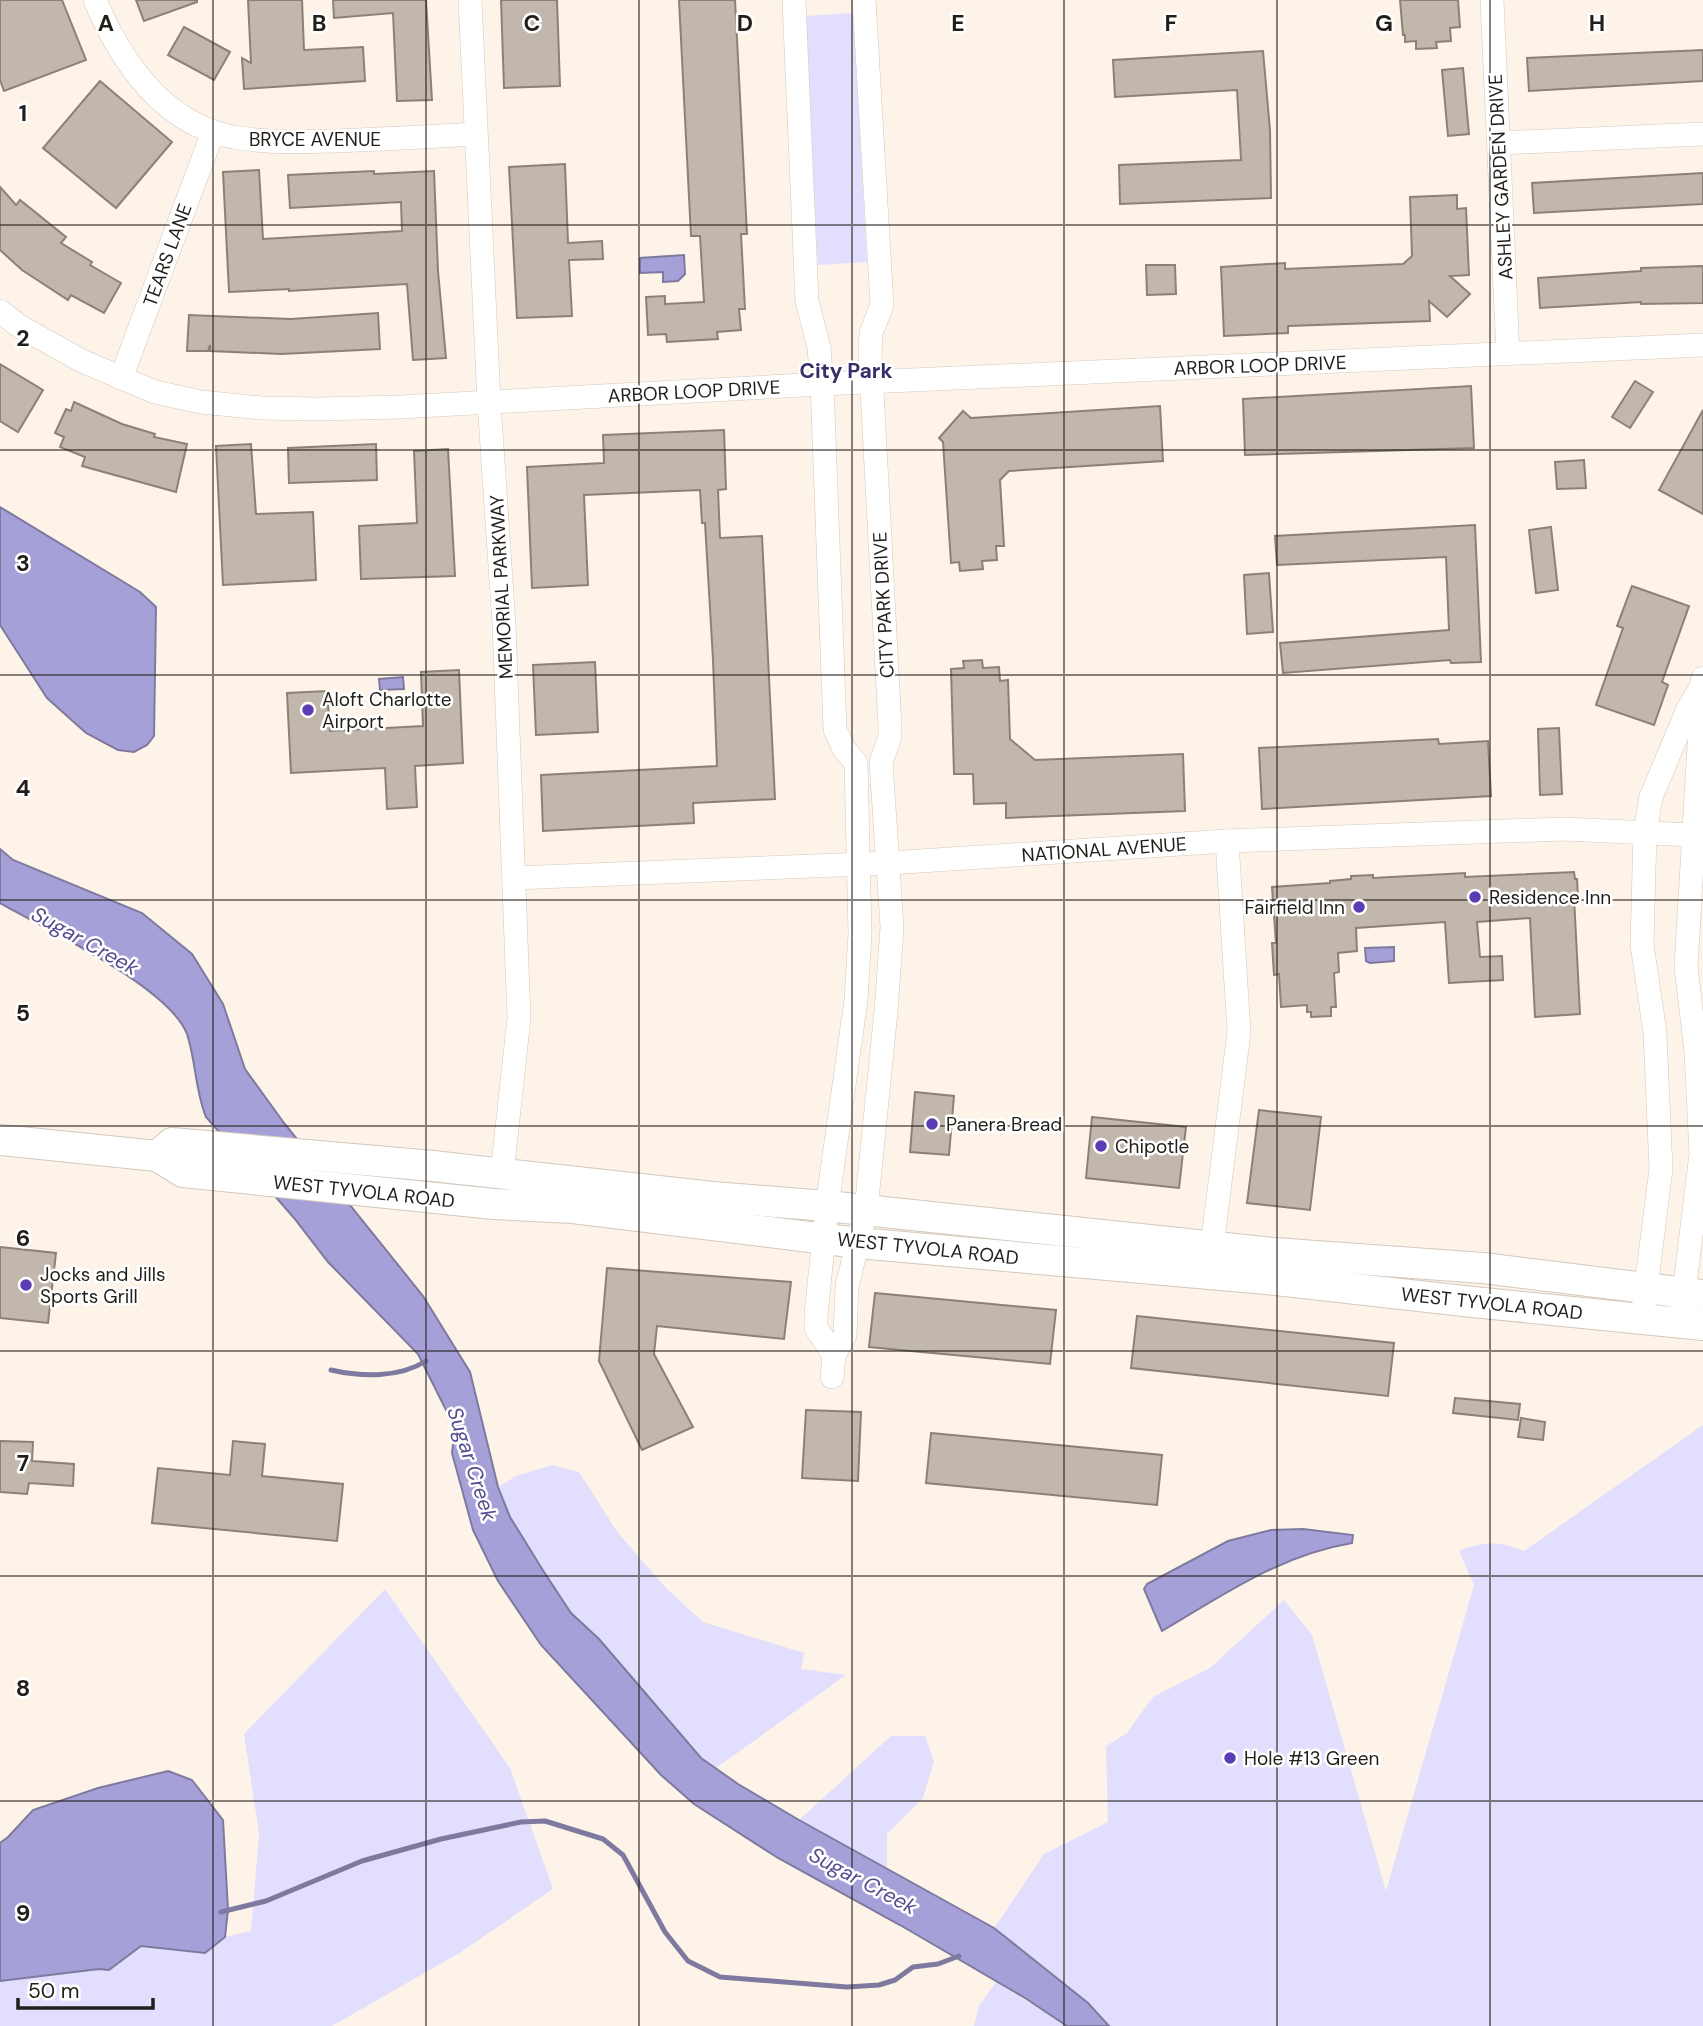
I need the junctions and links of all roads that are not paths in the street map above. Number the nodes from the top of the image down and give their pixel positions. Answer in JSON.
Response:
{"nodes":[{"id":1,"x":95,"y":0,"type":"edge"},
{"id":2,"x":470,"y":0,"type":"edge"},
{"id":3,"x":794,"y":0,"type":"edge"},
{"id":4,"x":864,"y":0,"type":"edge"},
{"id":5,"x":1492,"y":0,"type":"edge"},
{"id":6,"x":214,"y":132,"type":"junction"},
{"id":7,"x":475,"y":134,"type":"junction"},
{"id":8,"x":1703,"y":134,"type":"edge"},
{"id":9,"x":1499,"y":144,"type":"junction"},
{"id":10,"x":0,"y":311,"type":"edge"},
{"id":11,"x":1703,"y":345,"type":"edge"},
{"id":12,"x":1508,"y":354,"type":"junction"},
{"id":13,"x":121,"y":378,"type":"junction"},
{"id":14,"x":871,"y":382,"type":"junction"},
{"id":15,"x":822,"y":384,"type":"junction"},
{"id":16,"x":489,"y":402,"type":"junction"},
{"id":17,"x":1701,"y":684,"type":"edge"},
{"id":18,"x":1645,"y":833,"type":"junction"},
{"id":19,"x":1692,"y":835,"type":"junction"},
{"id":20,"x":1227,"y":841,"type":"junction"},
{"id":21,"x":859,"y":863,"type":"junction"},
{"id":22,"x":889,"y":863,"type":"junction"},
{"id":23,"x":515,"y":878,"type":"junction"},
{"id":24,"x":0,"y":1140,"type":"edge"},
{"id":25,"x":165,"y":1149,"type":"junction"},
{"id":26,"x":502,"y":1174,"type":"junction"},
{"id":27,"x":827,"y":1206,"type":"junction"},
{"id":28,"x":866,"y":1210,"type":"junction"},
{"id":29,"x":825,"y":1238,"type":"junction"},
{"id":30,"x":858,"y":1242,"type":"junction"},
{"id":31,"x":1212,"y":1247,"type":"junction"},
{"id":32,"x":1646,"y":1289,"type":"junction"},
{"id":33,"x":1694,"y":1294,"type":"edge"},
{"id":34,"x":1642,"y":1318,"type":"junction"},
{"id":35,"x":1692,"y":1324,"type":"edge"}],
"edges":[{"from":1,"to":6,"type":"street","name":"BRYCE AVENUE"},
{"from":2,"to":7,"type":"street","name":"MEMORIAL PARKWAY"},
{"from":3,"to":15,"type":"street"},
{"from":4,"to":14,"type":"street","name":"CITY PARK DRIVE"},
{"from":5,"to":9,"type":"street","name":"ASHLEY GARDEN DRIVE"},
{"from":6,"to":7,"type":"street","name":"BRYCE AVENUE"},
{"from":6,"to":13,"type":"street","name":"TEARS LANE"},
{"from":7,"to":16,"type":"street","name":"MEMORIAL PARKWAY"},
{"from":8,"to":9,"type":"street"},
{"from":9,"to":12,"type":"street","name":"ASHLEY GARDEN DRIVE"},
{"from":10,"to":13,"type":"street","name":"ARBOR LOOP DRIVE"},
{"from":11,"to":12,"type":"street","name":"ARBOR LOOP DRIVE"},
{"from":12,"to":14,"type":"street","name":"ARBOR LOOP DRIVE"},
{"from":13,"to":16,"type":"street","name":"ARBOR LOOP DRIVE"},
{"from":14,"to":15,"type":"street","name":"ARBOR LOOP DRIVE"},
{"from":14,"to":22,"type":"street","name":"CITY PARK DRIVE"},
{"from":15,"to":16,"type":"street","name":"ARBOR LOOP DRIVE"},
{"from":15,"to":21,"type":"street"},
{"from":16,"to":23,"type":"street","name":"MEMORIAL PARKWAY"},
{"from":17,"to":18,"type":"street"},
{"from":17,"to":19,"type":"street"},
{"from":18,"to":19,"type":"street","name":"NATIONAL AVENUE"},
{"from":18,"to":20,"type":"street","name":"NATIONAL AVENUE"},
{"from":18,"to":32,"type":"street"},
{"from":19,"to":33,"type":"street"},
{"from":20,"to":22,"type":"street","name":"NATIONAL AVENUE"},
{"from":20,"to":31,"type":"street"},
{"from":21,"to":22,"type":"street","name":"NATIONAL AVENUE"},
{"from":21,"to":23,"type":"street","name":"NATIONAL AVENUE"},
{"from":21,"to":27,"type":"street"},
{"from":22,"to":28,"type":"street","name":"CITY PARK DRIVE"},
{"from":23,"to":26,"type":"street","name":"MEMORIAL PARKWAY"},
{"from":24,"to":25,"type":"main road","name":"WEST TYVOLA ROAD"},
{"from":25,"to":26,"type":"main road","name":"WEST TYVOLA ROAD"},
{"from":25,"to":29,"type":"main road","name":"WEST TYVOLA ROAD"},
{"from":26,"to":27,"type":"main road","name":"WEST TYVOLA ROAD"},
{"from":27,"to":28,"type":"main road","name":"WEST TYVOLA ROAD"},
{"from":27,"to":29,"type":"street"},
{"from":28,"to":30,"type":"street","name":"CITY PARK DRIVE"},
{"from":28,"to":31,"type":"main road","name":"WEST TYVOLA ROAD"},
{"from":29,"to":30,"type":"main road","name":"WEST TYVOLA ROAD"},
{"from":29,"to":30,"type":"street","name":"CITY PARK DRIVE"},
{"from":30,"to":34,"type":"main road","name":"WEST TYVOLA ROAD"},
{"from":31,"to":32,"type":"main road","name":"WEST TYVOLA ROAD"},
{"from":32,"to":33,"type":"main road","name":"WEST TYVOLA ROAD"},
{"from":32,"to":34,"type":"street"},
{"from":33,"to":35,"type":"street"},
{"from":34,"to":35,"type":"main road","name":"WEST TYVOLA ROAD"}]}
